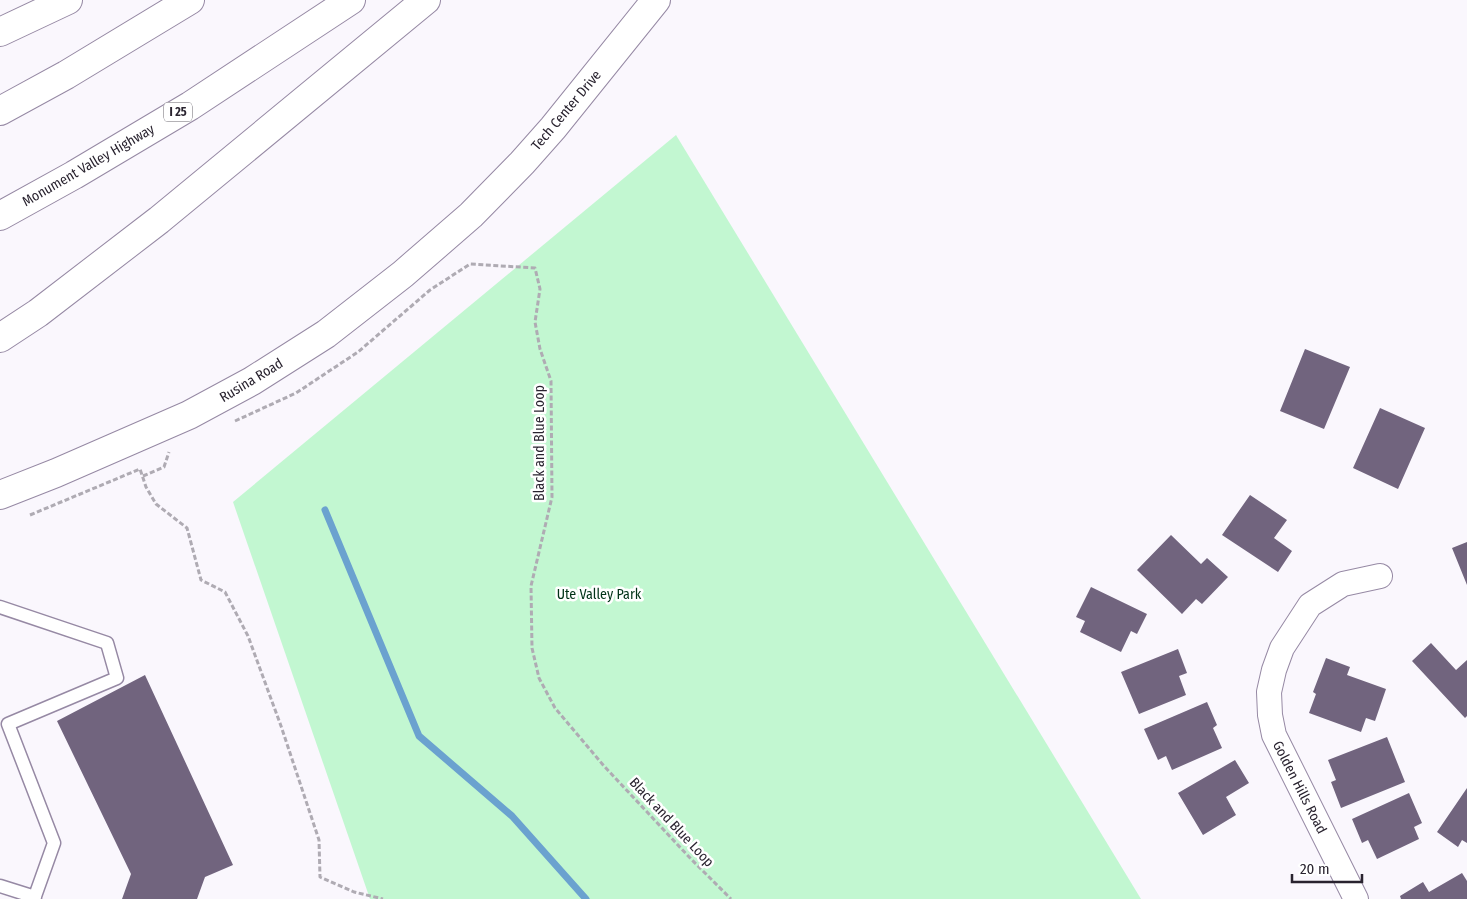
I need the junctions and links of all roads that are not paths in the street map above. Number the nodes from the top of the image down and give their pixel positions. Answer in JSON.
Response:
{"nodes":[{"id":1,"x":68,"y":0,"type":"edge"},
{"id":2,"x":190,"y":0,"type":"edge"},
{"id":3,"x":351,"y":0,"type":"edge"},
{"id":4,"x":426,"y":0,"type":"edge"},
{"id":5,"x":656,"y":0,"type":"edge"},
{"id":6,"x":0,"y":32,"type":"edge"},
{"id":7,"x":0,"y":111,"type":"edge"},
{"id":8,"x":471,"y":215,"type":"joint"},
{"id":9,"x":0,"y":216,"type":"edge"},
{"id":10,"x":0,"y":338,"type":"edge"},
{"id":11,"x":0,"y":495,"type":"edge"},
{"id":12,"x":1380,"y":576,"type":"dead end"},
{"id":13,"x":0,"y":606,"type":"edge"},
{"id":14,"x":0,"y":886,"type":"edge"},
{"id":15,"x":34,"y":898,"type":"edge"},
{"id":16,"x":1356,"y":899,"type":"edge"}],
"edges":[{"from":1,"to":6,"type":"main road"},
{"from":2,"to":7,"type":"main road"},
{"from":3,"to":9,"type":"main road","name":"Monument Valley Highway","number":"I 25"},
{"from":4,"to":10,"type":"main road"},
{"from":5,"to":8,"type":"main road","name":"Tech Center Drive"},
{"from":8,"to":11,"type":"main road","name":"Rusina Road"},
{"from":12,"to":16,"type":"street","name":"Golden Hills Road"},
{"from":13,"to":15,"type":"lane"},
{"from":14,"to":15,"type":"lane"}]}
